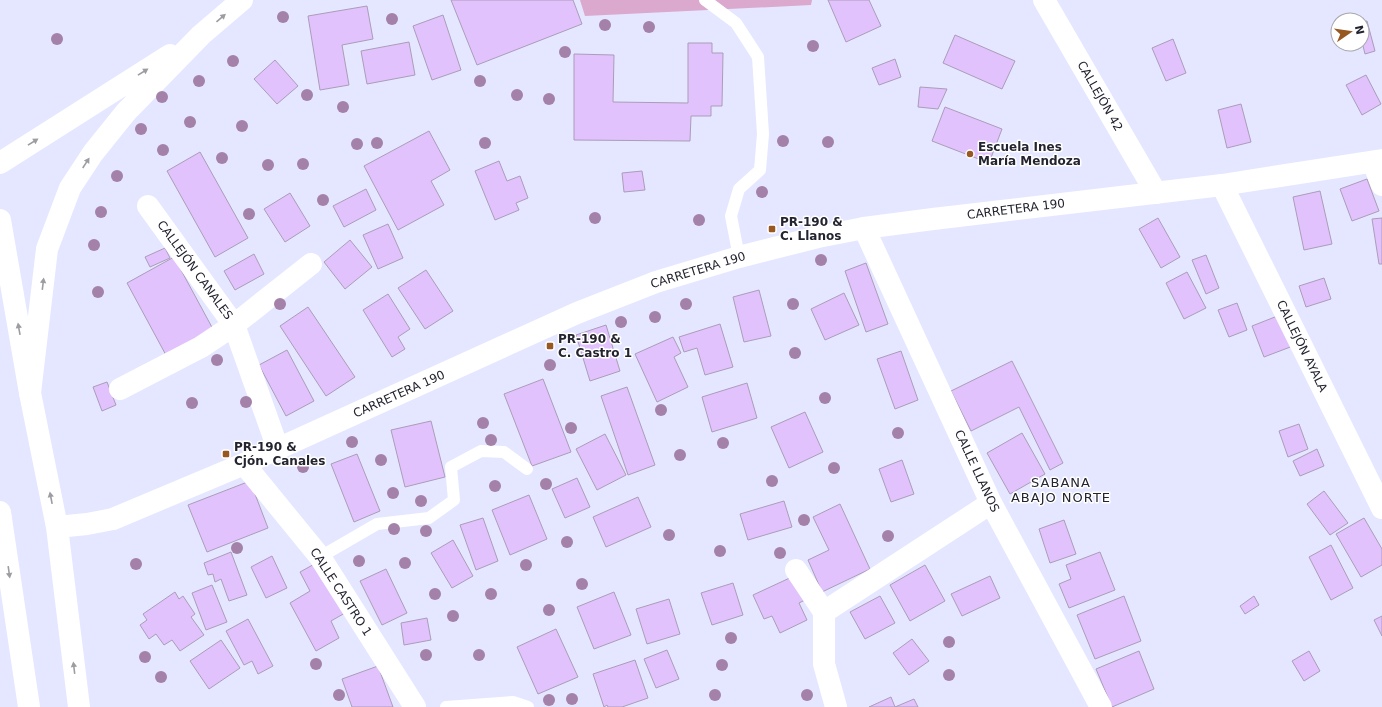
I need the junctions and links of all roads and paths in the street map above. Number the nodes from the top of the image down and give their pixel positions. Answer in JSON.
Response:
{"nodes":[{"id":1,"x":242,"y":0,"type":"edge"},
{"id":2,"x":705,"y":0,"type":"edge"},
{"id":3,"x":1044,"y":0,"type":"edge"},
{"id":4,"x":201,"y":35,"type":"junction"},
{"id":5,"x":1378,"y":161,"type":"edge"},
{"id":6,"x":0,"y":163,"type":"edge"},
{"id":7,"x":1222,"y":185,"type":"junction"},
{"id":8,"x":1382,"y":185,"type":"edge"},
{"id":9,"x":1156,"y":193,"type":"junction"},
{"id":10,"x":148,"y":206,"type":"dead end"},
{"id":11,"x":0,"y":220,"type":"edge"},
{"id":12,"x":864,"y":228,"type":"junction"},
{"id":13,"x":739,"y":257,"type":"junction"},
{"id":14,"x":311,"y":264,"type":"dead end"},
{"id":15,"x":234,"y":325,"type":"junction"},
{"id":16,"x":120,"y":389,"type":"dead end"},
{"id":17,"x":30,"y":392,"type":"junction"},
{"id":18,"x":278,"y":449,"type":"junction"},
{"id":19,"x":244,"y":464,"type":"junction"},
{"id":20,"x":527,"y":469,"type":"dead end"},
{"id":21,"x":991,"y":503,"type":"junction"},
{"id":22,"x":1382,"y":508,"type":"edge"},
{"id":23,"x":0,"y":516,"type":"edge"},
{"id":24,"x":57,"y":527,"type":"junction"},
{"id":25,"x":320,"y":557,"type":"junction"},
{"id":26,"x":796,"y":570,"type":"dead end"},
{"id":27,"x":824,"y":612,"type":"junction"},
{"id":28,"x":29,"y":707,"type":"edge"},
{"id":29,"x":79,"y":707,"type":"edge"},
{"id":30,"x":415,"y":707,"type":"edge"},
{"id":31,"x":446,"y":707,"type":"edge"},
{"id":32,"x":528,"y":707,"type":"edge"},
{"id":33,"x":836,"y":707,"type":"edge"},
{"id":34,"x":1101,"y":707,"type":"edge"}],
"edges":[{"from":4,"to":1,"type":"main road","one_way":true},
{"from":2,"to":13,"type":"lane"},
{"from":3,"to":9,"type":"main road","name":"CALLEJÓN 42"},
{"from":6,"to":4,"type":"main road","one_way":true},
{"from":17,"to":4,"type":"main road","one_way":true},
{"from":5,"to":7,"type":"main road","name":"CARRETERA 190"},
{"from":5,"to":8,"type":"main road"},
{"from":7,"to":9,"type":"main road","name":"CARRETERA 190"},
{"from":7,"to":22,"type":"main road","name":"CALLEJÓN AYALA"},
{"from":9,"to":12,"type":"main road","name":"CARRETERA 190"},
{"from":10,"to":15,"type":"main road","name":"CALLEJÓN CANALES"},
{"from":17,"to":11,"type":"main road","one_way":true},
{"from":12,"to":13,"type":"main road","name":"CARRETERA 190"},
{"from":12,"to":21,"type":"main road","name":"CALLE LLANOS"},
{"from":13,"to":18,"type":"main road","name":"CARRETERA 190"},
{"from":14,"to":15,"type":"main road"},
{"from":15,"to":16,"type":"main road"},
{"from":15,"to":18,"type":"main road","name":"CALLEJÓN CANALES"},
{"from":24,"to":17,"type":"main road","one_way":true},
{"from":18,"to":19,"type":"main road","name":"CARRETERA 190"},
{"from":19,"to":24,"type":"main road","name":"CARRETERA 190"},
{"from":19,"to":25,"type":"main road","name":"CALLE CASTRO 1"},
{"from":20,"to":25,"type":"lane"},
{"from":21,"to":27,"type":"main road"},
{"from":21,"to":34,"type":"main road","name":"CALLE LLANOS"},
{"from":23,"to":28,"type":"main road","one_way":true},
{"from":29,"to":24,"type":"main road","one_way":true},
{"from":25,"to":30,"type":"main road","name":"CALLE CASTRO 1"},
{"from":26,"to":27,"type":"main road"},
{"from":27,"to":33,"type":"main road"},
{"from":31,"to":32,"type":"lane"}]}
